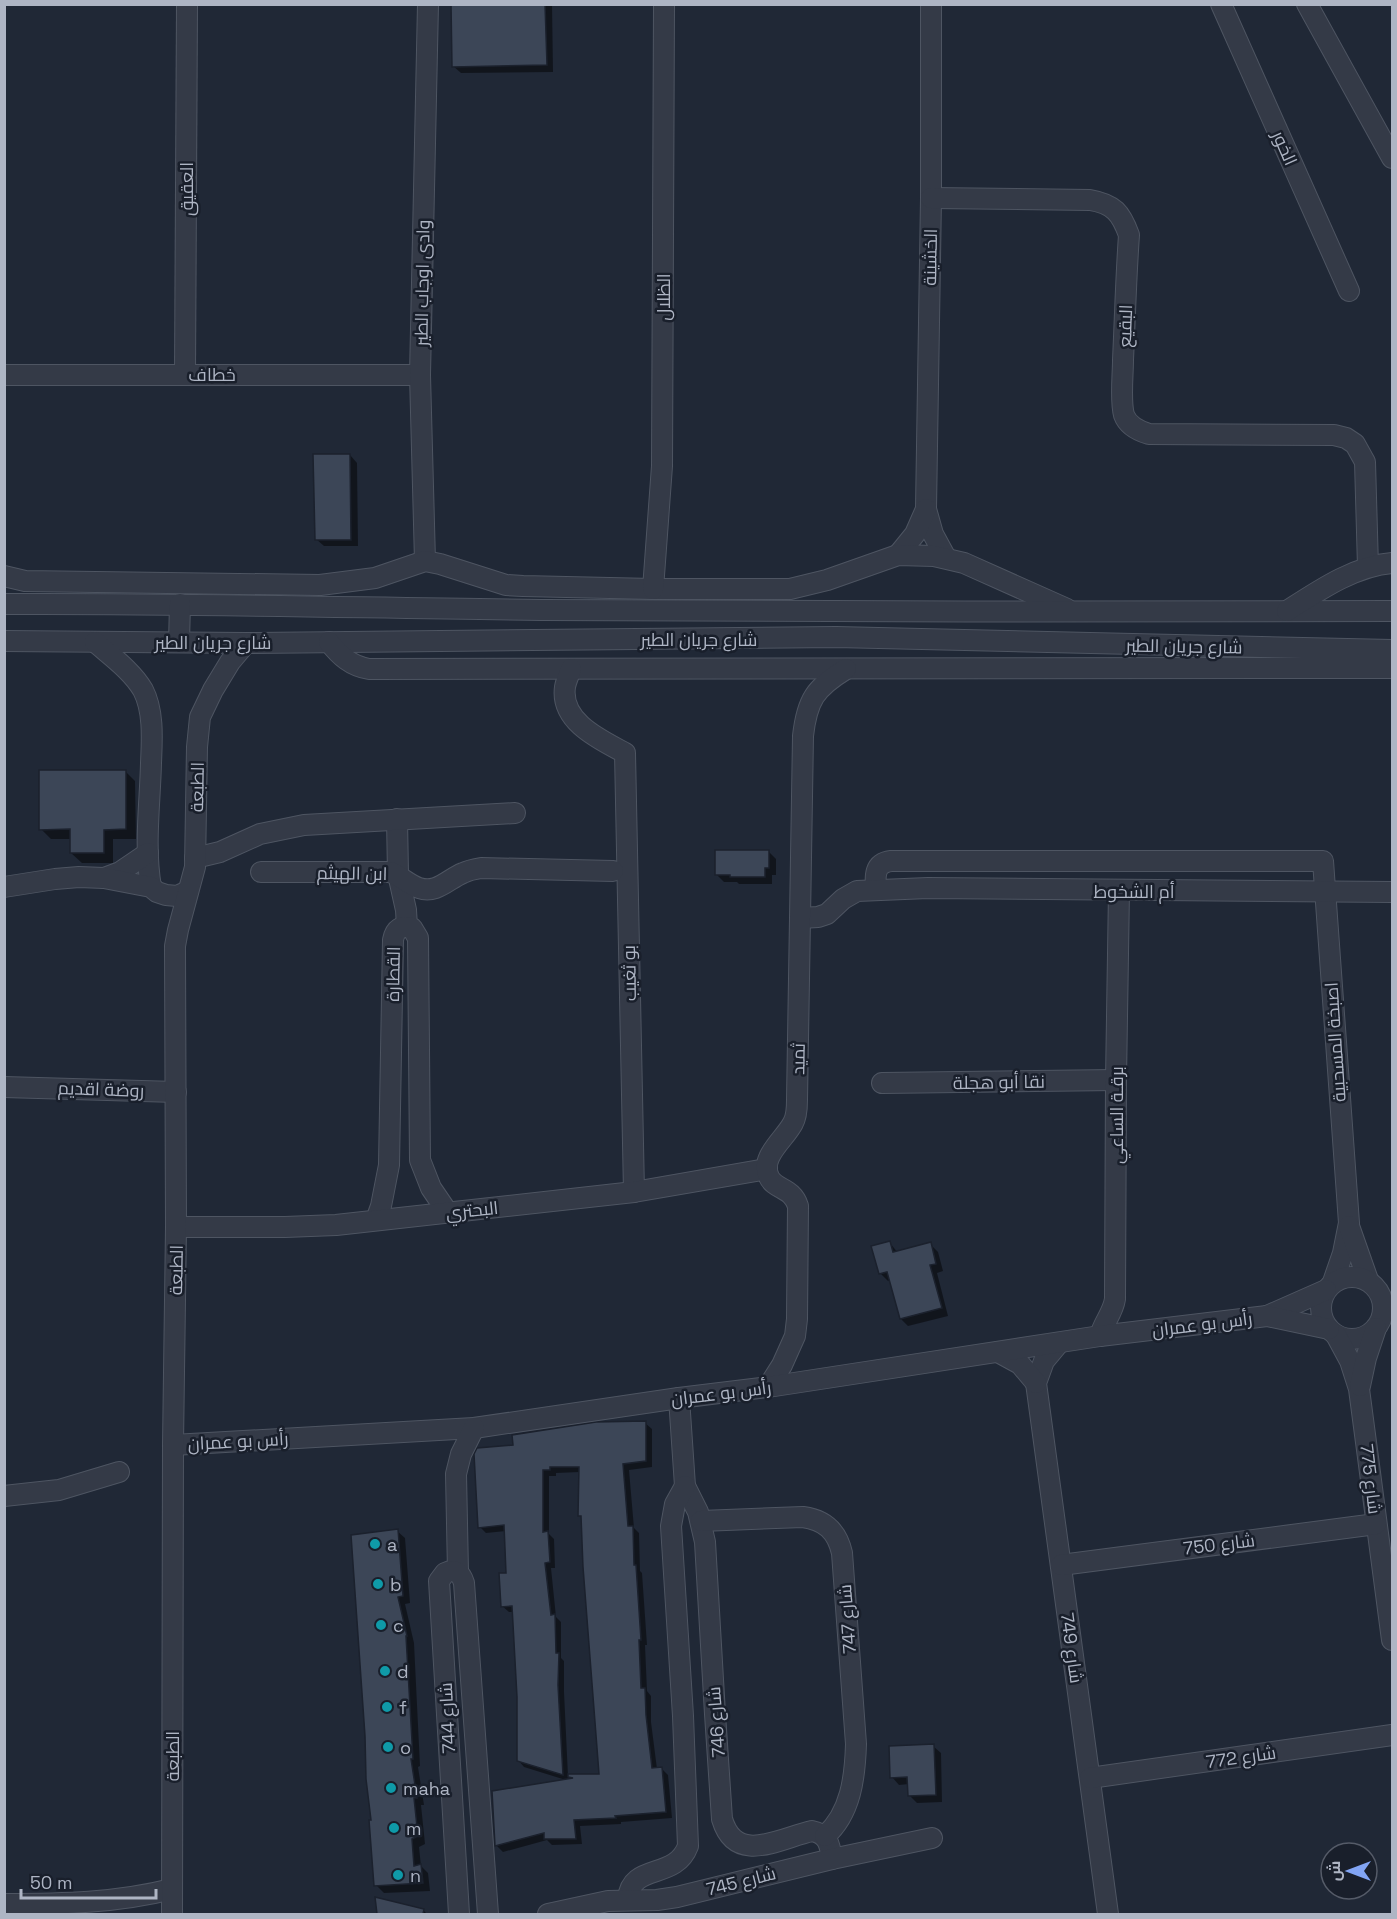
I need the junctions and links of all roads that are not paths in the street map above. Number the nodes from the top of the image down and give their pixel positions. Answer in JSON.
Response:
{"nodes":[{"id":1,"x":187,"y":4,"type":"edge"},
{"id":2,"x":428,"y":4,"type":"edge"},
{"id":3,"x":664,"y":4,"type":"edge"},
{"id":4,"x":931,"y":4,"type":"edge"},
{"id":5,"x":1221,"y":4,"type":"edge"},
{"id":6,"x":1307,"y":4,"type":"edge"},
{"id":7,"x":1392,"y":158,"type":"edge"},
{"id":8,"x":931,"y":198,"type":"junction"},
{"id":9,"x":1348,"y":291,"type":"dead end"},
{"id":10,"x":185,"y":374,"type":"junction"},
{"id":11,"x":4,"y":375,"type":"edge"},
{"id":12,"x":420,"y":375,"type":"junction"},
{"id":13,"x":926,"y":509,"type":"junction"},
{"id":14,"x":898,"y":555,"type":"junction"},
{"id":15,"x":946,"y":558,"type":"junction"},
{"id":16,"x":425,"y":561,"type":"junction"},
{"id":17,"x":1392,"y":563,"type":"edge"},
{"id":18,"x":1368,"y":567,"type":"junction"},
{"id":19,"x":4,"y":576,"type":"edge"},
{"id":20,"x":652,"y":589,"type":"junction"},
{"id":21,"x":4,"y":604,"type":"edge"},
{"id":22,"x":180,"y":604,"type":"junction"},
{"id":23,"x":1392,"y":611,"type":"edge"},
{"id":24,"x":1287,"y":612,"type":"junction"},
{"id":25,"x":1075,"y":613,"type":"junction"},
{"id":26,"x":4,"y":641,"type":"edge"},
{"id":27,"x":94,"y":642,"type":"junction"},
{"id":28,"x":179,"y":642,"type":"junction"},
{"id":29,"x":329,"y":642,"type":"junction"},
{"id":30,"x":246,"y":643,"type":"junction"},
{"id":31,"x":1198,"y":646,"type":"junction"},
{"id":32,"x":1392,"y":650,"type":"edge"},
{"id":33,"x":1392,"y":668,"type":"edge"},
{"id":34,"x":571,"y":669,"type":"junction"},
{"id":35,"x":788,"y":669,"type":"junction"},
{"id":36,"x":846,"y":669,"type":"junction"},
{"id":37,"x":1198,"y":669,"type":"junction"},
{"id":38,"x":810,"y":702,"type":"junction"},
{"id":39,"x":515,"y":813,"type":"dead end"},
{"id":40,"x":397,"y":819,"type":"junction"},
{"id":41,"x":148,"y":853,"type":"junction"},
{"id":42,"x":195,"y":858,"type":"junction"},
{"id":43,"x":928,"y":861,"type":"junction"},
{"id":44,"x":1323,"y":861,"type":"joint"},
{"id":45,"x":1052,"y":862,"type":"junction"},
{"id":46,"x":613,"y":871,"type":"dead end"},
{"id":47,"x":261,"y":872,"type":"dead end"},
{"id":48,"x":398,"y":874,"type":"junction"},
{"id":49,"x":104,"y":878,"type":"junction"},
{"id":50,"x":4,"y":887,"type":"edge"},
{"id":51,"x":151,"y":887,"type":"junction"},
{"id":52,"x":928,"y":888,"type":"junction"},
{"id":53,"x":876,"y":890,"type":"junction"},
{"id":54,"x":1052,"y":890,"type":"junction"},
{"id":55,"x":188,"y":891,"type":"junction"},
{"id":56,"x":1119,"y":891,"type":"junction"},
{"id":57,"x":1324,"y":891,"type":"junction"},
{"id":58,"x":1392,"y":892,"type":"edge"},
{"id":59,"x":801,"y":918,"type":"junction"},
{"id":60,"x":407,"y":927,"type":"junction"},
{"id":61,"x":1116,"y":1080,"type":"junction"},
{"id":62,"x":882,"y":1083,"type":"dead end"},
{"id":63,"x":4,"y":1087,"type":"edge"},
{"id":64,"x":27,"y":1087,"type":"junction"},
{"id":65,"x":176,"y":1092,"type":"junction"},
{"id":66,"x":4,"y":1101,"type":"edge"},
{"id":67,"x":766,"y":1170,"type":"junction"},
{"id":68,"x":634,"y":1192,"type":"junction"},
{"id":69,"x":448,"y":1214,"type":"junction"},
{"id":70,"x":376,"y":1220,"type":"junction"},
{"id":71,"x":1348,"y":1223,"type":"junction"},
{"id":72,"x":176,"y":1227,"type":"junction"},
{"id":73,"x":1330,"y":1286,"type":"junction"},
{"id":74,"x":1379,"y":1286,"type":"edge"},
{"id":75,"x":1267,"y":1316,"type":"junction"},
{"id":76,"x":1383,"y":1324,"type":"edge"},
{"id":77,"x":1332,"y":1332,"type":"junction"},
{"id":78,"x":1100,"y":1336,"type":"junction"},
{"id":79,"x":1059,"y":1343,"type":"junction"},
{"id":80,"x":998,"y":1352,"type":"junction"},
{"id":81,"x":1036,"y":1383,"type":"junction"},
{"id":82,"x":768,"y":1387,"type":"junction"},
{"id":83,"x":1359,"y":1389,"type":"junction"},
{"id":84,"x":679,"y":1398,"type":"junction"},
{"id":85,"x":474,"y":1428,"type":"junction"},
{"id":86,"x":173,"y":1445,"type":"junction"},
{"id":87,"x":119,"y":1472,"type":"dead end"},
{"id":88,"x":685,"y":1485,"type":"junction"},
{"id":89,"x":4,"y":1496,"type":"edge"},
{"id":90,"x":701,"y":1521,"type":"junction"},
{"id":91,"x":1376,"y":1524,"type":"junction"},
{"id":92,"x":1061,"y":1565,"type":"junction"},
{"id":93,"x":458,"y":1572,"type":"junction"},
{"id":94,"x":1392,"y":1640,"type":"edge"},
{"id":95,"x":715,"y":1714,"type":"junction"},
{"id":96,"x":683,"y":1716,"type":"junction"},
{"id":97,"x":1392,"y":1735,"type":"edge"},
{"id":98,"x":1090,"y":1778,"type":"junction"},
{"id":99,"x":825,"y":1836,"type":"junction"},
{"id":100,"x":932,"y":1838,"type":"dead end"},
{"id":101,"x":832,"y":1859,"type":"junction"},
{"id":102,"x":172,"y":1889,"type":"junction"},
{"id":103,"x":628,"y":1899,"type":"junction"},
{"id":104,"x":4,"y":1904,"type":"edge"},
{"id":105,"x":172,"y":1914,"type":"edge"},
{"id":106,"x":459,"y":1914,"type":"edge"},
{"id":107,"x":488,"y":1914,"type":"edge"},
{"id":108,"x":548,"y":1914,"type":"edge"},
{"id":109,"x":1108,"y":1914,"type":"edge"}],
"edges":[{"from":1,"to":10,"type":"street","name":"العقيق"},
{"from":2,"to":12,"type":"street","name":"وادى اوجاب الطير"},
{"from":3,"to":20,"type":"street","name":"الظلال"},
{"from":4,"to":8,"type":"street","name":"الخشينة"},
{"from":5,"to":9,"type":"street","name":"الخور"},
{"from":6,"to":7,"type":"street"},
{"from":8,"to":13,"type":"street","name":"الخشينة"},
{"from":8,"to":18,"type":"street","name":"البقيع"},
{"from":10,"to":11,"type":"street","name":"خطاف"},
{"from":10,"to":12,"type":"street","name":"خطاف"},
{"from":12,"to":16,"type":"street","name":"وادى اوجاب الطير"},
{"from":13,"to":14,"type":"street","name":"الخشينة"},
{"from":13,"to":15,"type":"street","name":"الخشينة"},
{"from":14,"to":15,"type":"street","name":"شارع جريان الطير"},
{"from":14,"to":20,"type":"street","name":"شارع جريان الطير"},
{"from":15,"to":25,"type":"street","name":"شارع جريان الطير"},
{"from":16,"to":19,"type":"street"},
{"from":16,"to":20,"type":"street","name":"شارع جريان الطير"},
{"from":17,"to":18,"type":"street"},
{"from":18,"to":24,"type":"street"},
{"from":21,"to":22,"type":"street","name":"شارع جريان الطير"},
{"from":22,"to":25,"type":"street","name":"شارع جريان الطير"},
{"from":22,"to":28,"type":"street"},
{"from":23,"to":24,"type":"street","name":"شارع جريان الطير"},
{"from":24,"to":25,"type":"street","name":"شارع جريان الطير"},
{"from":26,"to":27,"type":"street","name":"شارع جريان الطير"},
{"from":27,"to":28,"type":"street","name":"شارع جريان الطير"},
{"from":27,"to":41,"type":"street"},
{"from":28,"to":30,"type":"street","name":"شارع جريان الطير"},
{"from":29,"to":30,"type":"street","name":"شارع جريان الطير"},
{"from":29,"to":31,"type":"street","name":"شارع جريان الطير"},
{"from":29,"to":34,"type":"street"},
{"from":30,"to":42,"type":"street","name":"الطبعة"},
{"from":31,"to":32,"type":"street","name":"شارع جريان الطير"},
{"from":31,"to":37,"type":"street"},
{"from":33,"to":37,"type":"street"},
{"from":34,"to":35,"type":"street"},
{"from":34,"to":68,"type":"street","name":"بو ثغيب"},
{"from":35,"to":36,"type":"street"},
{"from":35,"to":38,"type":"street"},
{"from":36,"to":37,"type":"street"},
{"from":36,"to":38,"type":"street","name":"ثميد"},
{"from":38,"to":59,"type":"street","name":"ثميد"},
{"from":39,"to":40,"type":"street"},
{"from":40,"to":42,"type":"street"},
{"from":40,"to":48,"type":"street"},
{"from":41,"to":49,"type":"street"},
{"from":41,"to":51,"type":"street"},
{"from":42,"to":55,"type":"street","name":"الطبعة"},
{"from":43,"to":45,"type":"street","name":"أم الشخوط"},
{"from":43,"to":52,"type":"street"},
{"from":43,"to":53,"type":"street","name":"أم الشخوط"},
{"from":44,"to":45,"type":"street","name":"أم الشخوط"},
{"from":44,"to":57,"type":"street","name":"اصبخة المسحبية"},
{"from":45,"to":54,"type":"street"},
{"from":46,"to":48,"type":"street","name":"ابن الهيثم"},
{"from":47,"to":48,"type":"street","name":"ابن الهيثم"},
{"from":48,"to":60,"type":"street"},
{"from":49,"to":50,"type":"street"},
{"from":49,"to":51,"type":"street"},
{"from":51,"to":55,"type":"street"},
{"from":52,"to":53,"type":"street","name":"أم الشخوط"},
{"from":52,"to":54,"type":"street","name":"أم الشخوط"},
{"from":53,"to":59,"type":"street","name":"أم الشخوط"},
{"from":54,"to":56,"type":"street","name":"أم الشخوط"},
{"from":55,"to":65,"type":"street","name":"الطبعة"},
{"from":56,"to":57,"type":"street","name":"أم الشخوط"},
{"from":56,"to":61,"type":"street","name":"برقـة الساعي"},
{"from":57,"to":58,"type":"street","name":"أم الشخوط"},
{"from":57,"to":71,"type":"street","name":"اصبخة المسحبية"},
{"from":59,"to":67,"type":"street","name":"ثميد"},
{"from":60,"to":69,"type":"street","name":"القطارة"},
{"from":60,"to":70,"type":"street","name":"القطارة"},
{"from":61,"to":62,"type":"street","name":"نقا أبو هجلة"},
{"from":61,"to":78,"type":"street","name":"برقـة الساعي"},
{"from":63,"to":64,"type":"street","name":"روضة اقديم"},
{"from":64,"to":65,"type":"street","name":"روضة اقديم"},
{"from":64,"to":66,"type":"street"},
{"from":65,"to":72,"type":"street","name":"الطبعة"},
{"from":67,"to":68,"type":"street","name":"البحتري"},
{"from":67,"to":82,"type":"street"},
{"from":68,"to":69,"type":"street","name":"البحتري"},
{"from":69,"to":70,"type":"street","name":"البحتري"},
{"from":70,"to":72,"type":"street","name":"البحتري"},
{"from":71,"to":73,"type":"street","name":"اصبخة المسحبية"},
{"from":71,"to":74,"type":"street","name":"اصبخة المسحبية"},
{"from":72,"to":86,"type":"street","name":"الطبعة"},
{"from":73,"to":74,"type":"street"},
{"from":73,"to":75,"type":"street","name":"رأس بو عمران"},
{"from":73,"to":77,"type":"street"},
{"from":74,"to":76,"type":"street"},
{"from":75,"to":77,"type":"street","name":"رأس بو عمران"},
{"from":75,"to":78,"type":"street","name":"رأس بو عمران"},
{"from":76,"to":77,"type":"street"},
{"from":76,"to":83,"type":"street","name":"شارع 775"},
{"from":77,"to":83,"type":"street","name":"شارع 775"},
{"from":78,"to":79,"type":"street","name":"رأس بو عمران"},
{"from":79,"to":80,"type":"street","name":"رأس بو عمران"},
{"from":79,"to":81,"type":"street"},
{"from":80,"to":81,"type":"street"},
{"from":80,"to":82,"type":"street","name":"رأس بو عمران"},
{"from":81,"to":92,"type":"street","name":"شارع 749"},
{"from":82,"to":84,"type":"street","name":"رأس بو عمران"},
{"from":83,"to":91,"type":"street","name":"شارع 775"},
{"from":84,"to":85,"type":"street","name":"رأس بو عمران"},
{"from":84,"to":88,"type":"street","name":"شارع 746"},
{"from":85,"to":86,"type":"street","name":"رأس بو عمران"},
{"from":85,"to":93,"type":"street","name":"شارع 744"},
{"from":86,"to":102,"type":"street","name":"الطبعة"},
{"from":87,"to":89,"type":"street"},
{"from":88,"to":90,"type":"street","name":"شارع 746"},
{"from":88,"to":96,"type":"street","name":"شارع 746"},
{"from":90,"to":95,"type":"street","name":"شارع 746"},
{"from":90,"to":99,"type":"street","name":"شارع 747"},
{"from":91,"to":92,"type":"street","name":"شارع 750"},
{"from":91,"to":94,"type":"street","name":"شارع 775"},
{"from":92,"to":98,"type":"street","name":"شارع 749"},
{"from":93,"to":106,"type":"street","name":"شارع 744"},
{"from":93,"to":107,"type":"street","name":"شارع 744"},
{"from":95,"to":96,"type":"street"},
{"from":95,"to":99,"type":"street","name":"شارع 746"},
{"from":96,"to":103,"type":"street","name":"شارع 746"},
{"from":97,"to":98,"type":"street","name":"شارع 772"},
{"from":98,"to":109,"type":"street","name":"شارع 749"},
{"from":99,"to":101,"type":"street"},
{"from":100,"to":101,"type":"street","name":"شارع 745"},
{"from":101,"to":103,"type":"street","name":"شارع 745"},
{"from":102,"to":104,"type":"street"},
{"from":102,"to":105,"type":"street","name":"الطبعة"},
{"from":103,"to":108,"type":"street","name":"شارع 745"}]}
